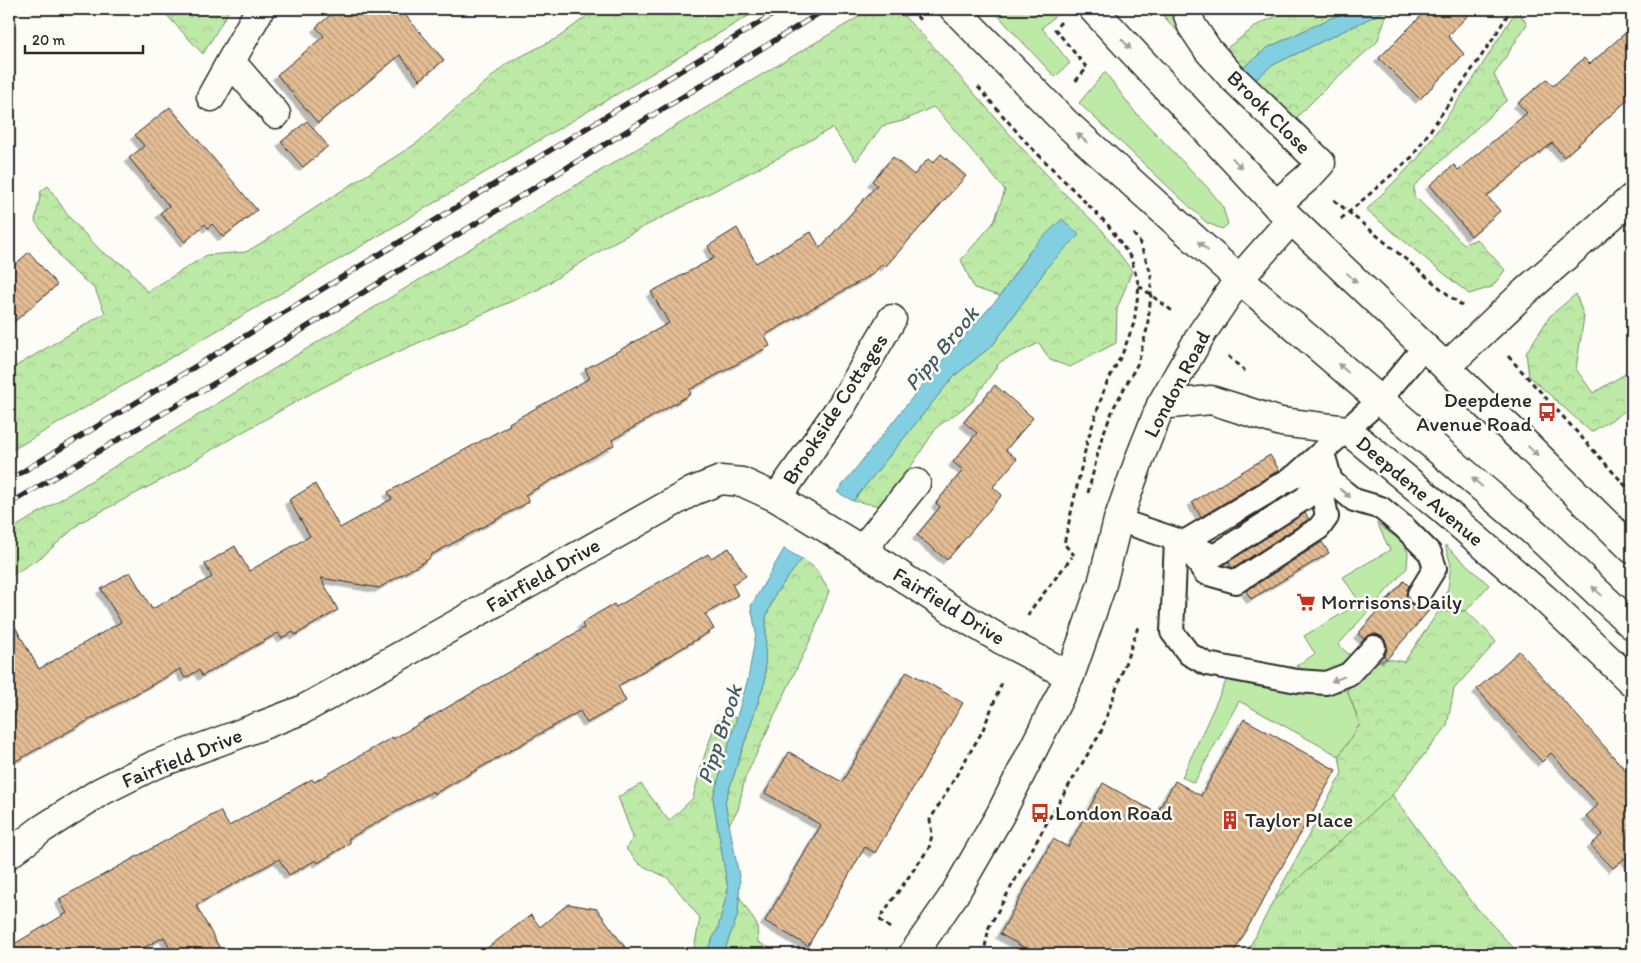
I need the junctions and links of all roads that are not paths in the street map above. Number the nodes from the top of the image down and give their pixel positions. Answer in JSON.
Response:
{"nodes":[{"id":1,"x":260,"y":9,"type":"edge"},
{"id":2,"x":954,"y":9,"type":"edge"},
{"id":3,"x":1092,"y":9,"type":"edge"},
{"id":4,"x":1186,"y":9,"type":"edge"},
{"id":5,"x":231,"y":62,"type":"junction"},
{"id":6,"x":211,"y":97,"type":"dead end"},
{"id":7,"x":276,"y":114,"type":"dead end"},
{"id":8,"x":1632,"y":198,"type":"edge"},
{"id":9,"x":1284,"y":213,"type":"junction"},
{"id":10,"x":1239,"y":279,"type":"junction"},
{"id":11,"x":892,"y":319,"type":"dead end"},
{"id":12,"x":1424,"y":347,"type":"junction"},
{"id":13,"x":1446,"y":367,"type":"junction"},
{"id":14,"x":1380,"y":400,"type":"junction"},
{"id":15,"x":1161,"y":405,"type":"junction"},
{"id":16,"x":1347,"y":430,"type":"junction"},
{"id":17,"x":1322,"y":452,"type":"junction"},
{"id":18,"x":1320,"y":480,"type":"junction"},
{"id":19,"x":916,"y":483,"type":"dead end"},
{"id":20,"x":777,"y":498,"type":"junction"},
{"id":21,"x":1118,"y":520,"type":"junction"},
{"id":22,"x":1180,"y":541,"type":"junction"},
{"id":23,"x":1632,"y":549,"type":"edge"},
{"id":24,"x":862,"y":550,"type":"junction"},
{"id":25,"x":1419,"y":594,"type":"dead end"},
{"id":26,"x":1632,"y":624,"type":"edge"},
{"id":27,"x":1374,"y":647,"type":"dead end"},
{"id":28,"x":1070,"y":676,"type":"junction"},
{"id":29,"x":1632,"y":682,"type":"edge"},
{"id":30,"x":9,"y":854,"type":"edge"},
{"id":31,"x":919,"y":952,"type":"edge"}],
"edges":[{"from":1,"to":5,"type":"main road"},
{"from":10,"to":2,"type":"main road","one_way":true},
{"from":3,"to":9,"type":"main road","one_way":true},
{"from":4,"to":9,"type":"main road","name":"Brook Close"},
{"from":5,"to":6,"type":"main road"},
{"from":5,"to":7,"type":"main road"},
{"from":8,"to":13,"type":"main road"},
{"from":9,"to":10,"type":"main road","name":"London Road"},
{"from":9,"to":12,"type":"main road","one_way":true},
{"from":14,"to":10,"type":"main road","name":"Deepdene Avenue","one_way":true},
{"from":10,"to":15,"type":"main road","name":"London Road"},
{"from":11,"to":20,"type":"main road","name":"Brookside Cottages"},
{"from":12,"to":13,"type":"main road"},
{"from":12,"to":14,"type":"lane"},
{"from":13,"to":23,"type":"main road","one_way":true},
{"from":14,"to":16,"type":"lane"},
{"from":26,"to":14,"type":"main road","name":"Deepdene Avenue","one_way":true},
{"from":15,"to":16,"type":"main road","name":"Deepdene Avenue"},
{"from":15,"to":21,"type":"main road","name":"London Road"},
{"from":16,"to":17,"type":"lane"},
{"from":16,"to":29,"type":"main road","name":"Deepdene Avenue"},
{"from":17,"to":18,"type":"lane"},
{"from":17,"to":22,"type":"lane"},
{"from":17,"to":25,"type":"lane","one_way":true},
{"from":18,"to":22,"type":"lane"},
{"from":18,"to":22,"type":"lane"},
{"from":19,"to":24,"type":"main road"},
{"from":20,"to":24,"type":"main road","name":"Fairfield Drive"},
{"from":20,"to":30,"type":"main road","name":"Fairfield Drive"},
{"from":21,"to":22,"type":"lane"},
{"from":21,"to":28,"type":"main road","name":"London Road"},
{"from":27,"to":22,"type":"lane","one_way":true},
{"from":24,"to":28,"type":"main road","name":"Fairfield Drive"},
{"from":28,"to":31,"type":"main road","name":"London Road"}]}
